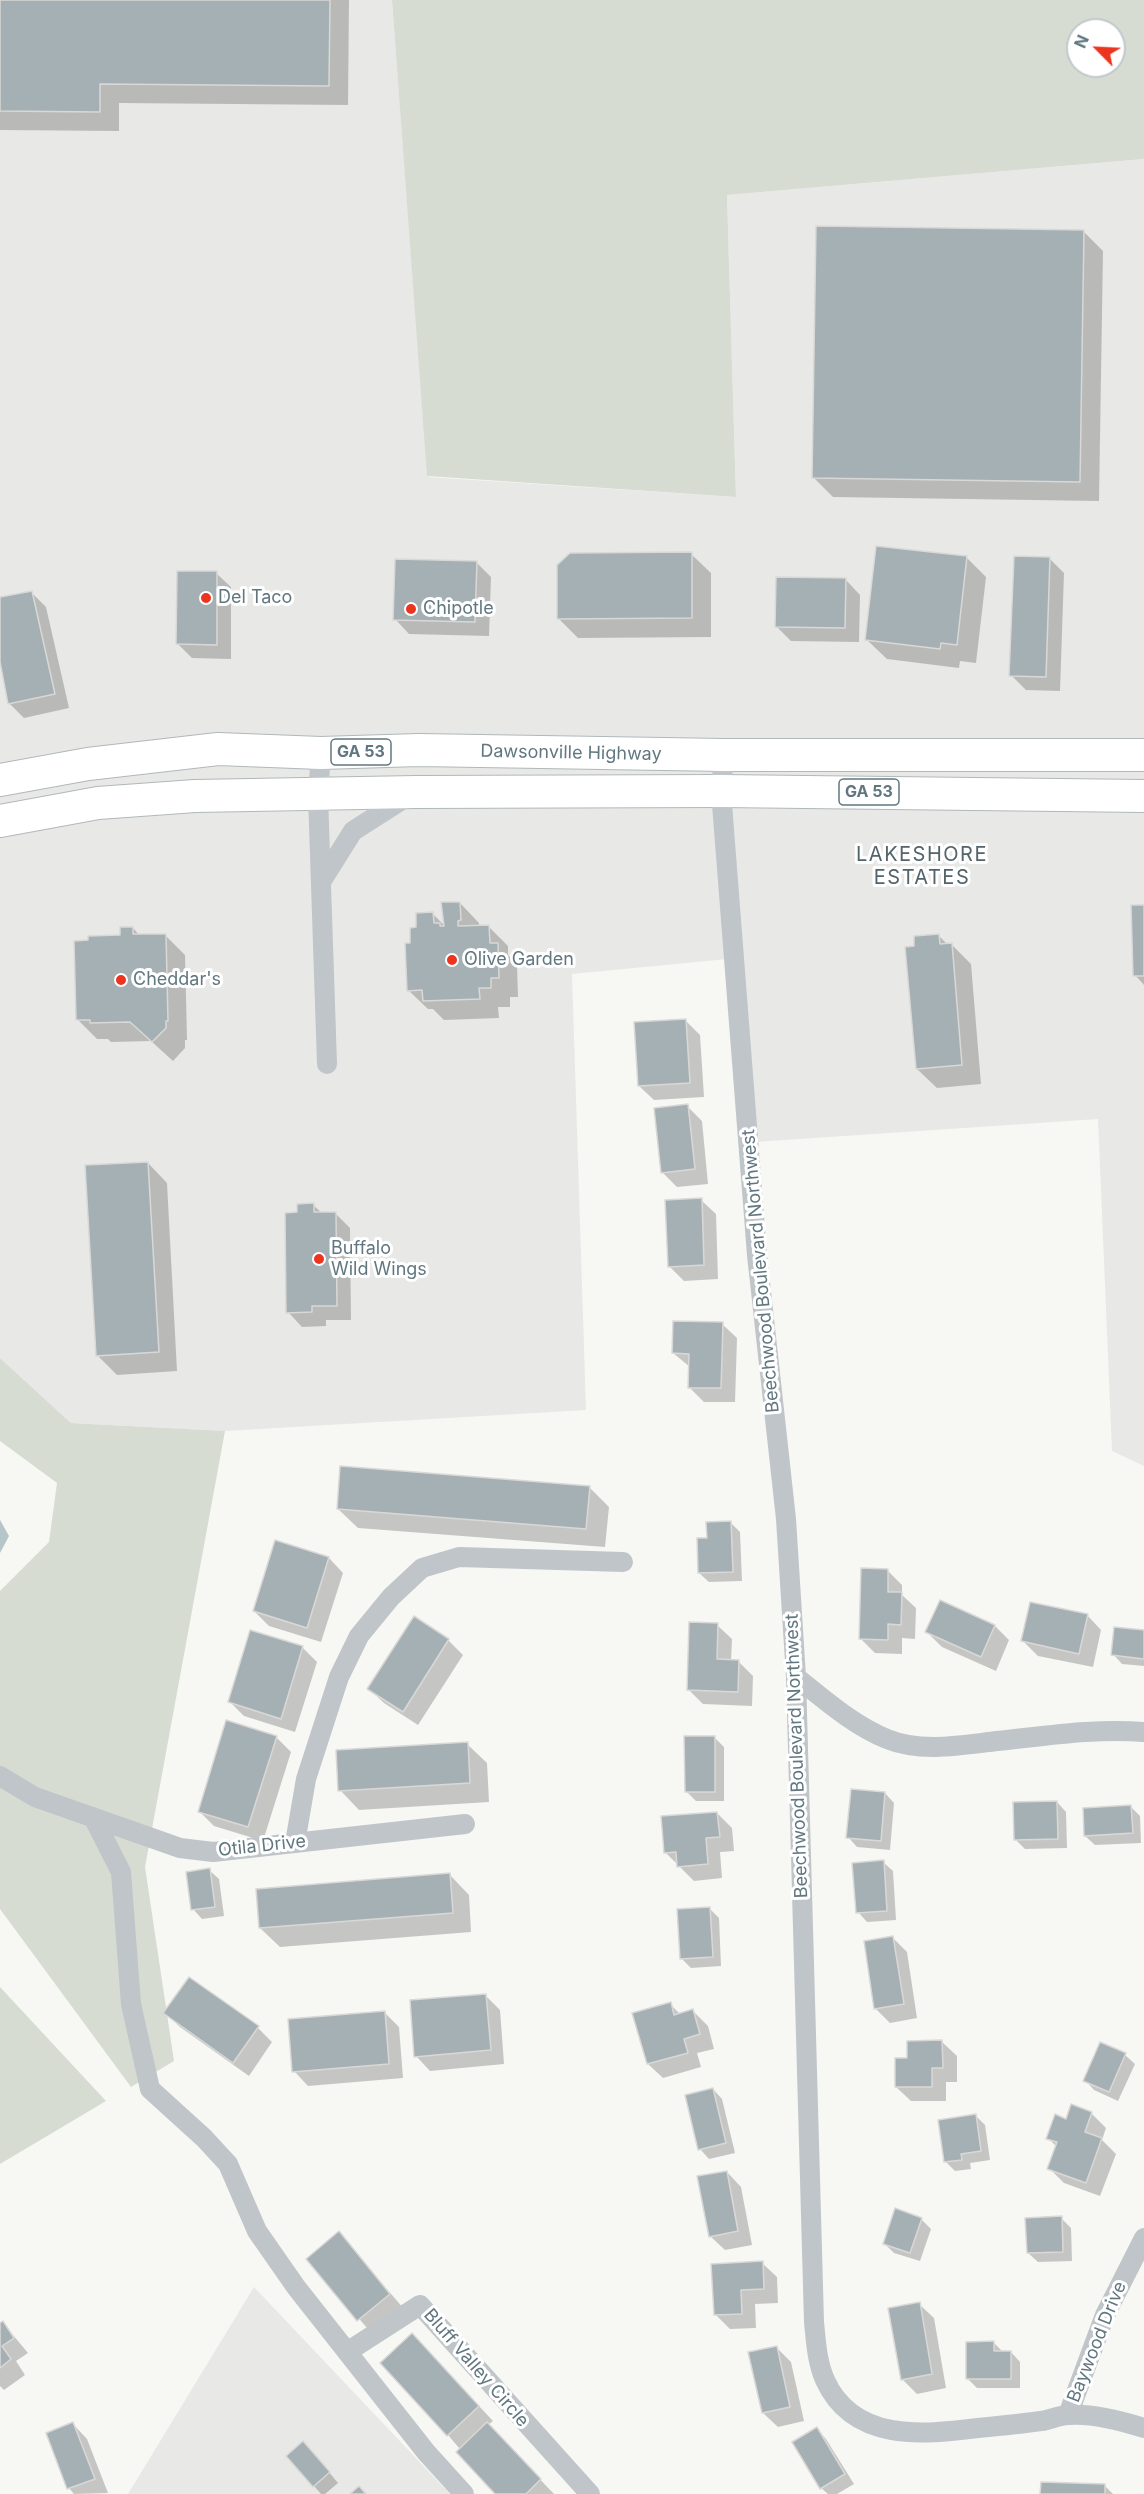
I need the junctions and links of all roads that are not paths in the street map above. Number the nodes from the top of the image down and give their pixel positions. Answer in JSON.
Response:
{"nodes":[{"id":1,"x":321,"y":753,"type":"junction"},
{"id":2,"x":1139,"y":754,"type":"edge"},
{"id":3,"x":724,"y":755,"type":"junction"},
{"id":4,"x":0,"y":780,"type":"edge"},
{"id":5,"x":721,"y":791,"type":"junction"},
{"id":6,"x":416,"y":792,"type":"junction"},
{"id":7,"x":318,"y":795,"type":"junction"},
{"id":8,"x":1140,"y":795,"type":"edge"},
{"id":9,"x":0,"y":821,"type":"edge"},
{"id":10,"x":321,"y":882,"type":"junction"},
{"id":11,"x":327,"y":1064,"type":"dead end"},
{"id":12,"x":622,"y":1562,"type":"dead end"},
{"id":13,"x":796,"y":1677,"type":"junction"},
{"id":14,"x":1144,"y":1732,"type":"edge"},
{"id":15,"x":0,"y":1776,"type":"edge"},
{"id":16,"x":93,"y":1816,"type":"junction"},
{"id":17,"x":465,"y":1824,"type":"dead end"},
{"id":18,"x":295,"y":1844,"type":"junction"},
{"id":19,"x":1144,"y":2238,"type":"edge"},
{"id":20,"x":347,"y":2352,"type":"junction"},
{"id":21,"x":1068,"y":2415,"type":"junction"},
{"id":22,"x":1144,"y":2428,"type":"edge"},
{"id":23,"x":465,"y":2494,"type":"edge"},
{"id":24,"x":590,"y":2494,"type":"edge"}],
"edges":[{"from":1,"to":3,"type":"main road","name":"Dawsonville Highway","number":"GA 53"},
{"from":1,"to":4,"type":"main road","name":"Dawsonville Highway","number":"GA 53"},
{"from":1,"to":7,"type":"street"},
{"from":2,"to":3,"type":"main road","name":"Dawsonville Highway","number":"GA 53"},
{"from":2,"to":8,"type":"main road"},
{"from":3,"to":5,"type":"street","name":"Beechwood Boulevard Northwest"},
{"from":5,"to":6,"type":"main road","name":"Dawsonville Highway","number":"GA 53"},
{"from":5,"to":8,"type":"main road","name":"Dawsonville Highway","number":"GA 53"},
{"from":5,"to":13,"type":"street","name":"Beechwood Boulevard Northwest"},
{"from":6,"to":7,"type":"main road","name":"Dawsonville Highway","number":"GA 53"},
{"from":6,"to":10,"type":"street"},
{"from":7,"to":9,"type":"main road","name":"Dawsonville Highway","number":"GA 53"},
{"from":7,"to":10,"type":"street"},
{"from":10,"to":11,"type":"street"},
{"from":12,"to":18,"type":"street"},
{"from":13,"to":14,"type":"street"},
{"from":13,"to":21,"type":"street","name":"Beechwood Boulevard Northwest"},
{"from":15,"to":16,"type":"street","name":"Otila Drive"},
{"from":16,"to":18,"type":"street","name":"Otila Drive"},
{"from":16,"to":20,"type":"street"},
{"from":17,"to":18,"type":"street","name":"Otila Drive"},
{"from":19,"to":21,"type":"street","name":"Baywood Drive"},
{"from":20,"to":23,"type":"street"},
{"from":20,"to":24,"type":"street","name":"Bluff Valley Circle"},
{"from":21,"to":22,"type":"street","name":"Beechwood Boulevard Northwest"}]}
